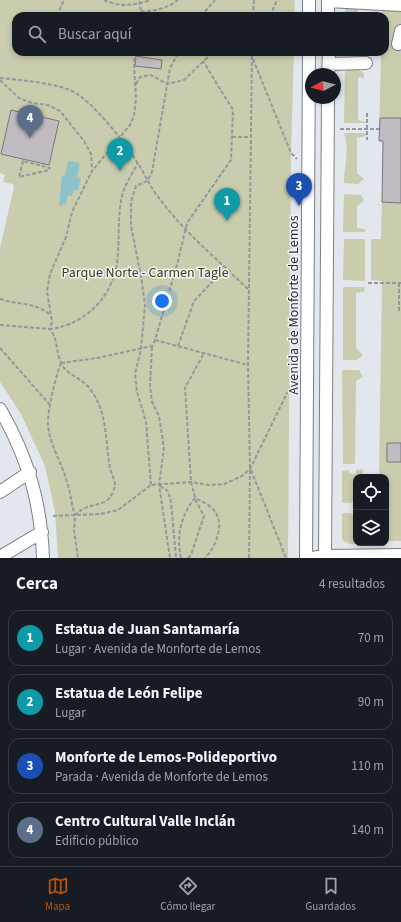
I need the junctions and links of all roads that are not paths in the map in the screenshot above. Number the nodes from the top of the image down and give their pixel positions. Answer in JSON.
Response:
{"nodes":[{"id":1,"x":309,"y":0,"type":"edge"},
{"id":2,"x":328,"y":1,"type":"edge"},
{"id":3,"x":401,"y":5,"type":"edge"},
{"id":4,"x":309,"y":12,"type":"edge"},
{"id":5,"x":328,"y":12,"type":"edge"},
{"id":6,"x":401,"y":30,"type":"edge"},
{"id":7,"x":398,"y":44,"type":"dead end"},
{"id":8,"x":309,"y":56,"type":"edge"},
{"id":9,"x":329,"y":63,"type":"edge"},
{"id":10,"x":366,"y":63,"type":"dead end"},
{"id":11,"x":328,"y":104,"type":"edge"},
{"id":12,"x":0,"y":409,"type":"edge"},
{"id":13,"x":30,"y":472,"type":"junction"},
{"id":14,"x":0,"y":492,"type":"edge"},
{"id":15,"x":42,"y":532,"type":"junction"},
{"id":16,"x":401,"y":555,"type":"edge"},
{"id":17,"x":0,"y":557,"type":"edge"},
{"id":18,"x":325,"y":557,"type":"edge"},
{"id":19,"x":43,"y":558,"type":"edge"},
{"id":20,"x":306,"y":558,"type":"edge"},
{"id":21,"x":312,"y":558,"type":"edge"}],
"edges":[{"from":1,"to":4,"type":"street"},
{"from":2,"to":3,"type":"street"},
{"from":2,"to":5,"type":"street"},
{"from":6,"to":7,"type":"street"},
{"from":8,"to":20,"type":"street","name":"Avenida de Monforte de Lemos"},
{"from":9,"to":10,"type":"street"},
{"from":11,"to":18,"type":"street"},
{"from":12,"to":13,"type":"street"},
{"from":13,"to":14,"type":"street"},
{"from":13,"to":15,"type":"street"},
{"from":15,"to":17,"type":"street"},
{"from":15,"to":19,"type":"street"},
{"from":16,"to":18,"type":"street"},
{"from":18,"to":21,"type":"street"}]}
